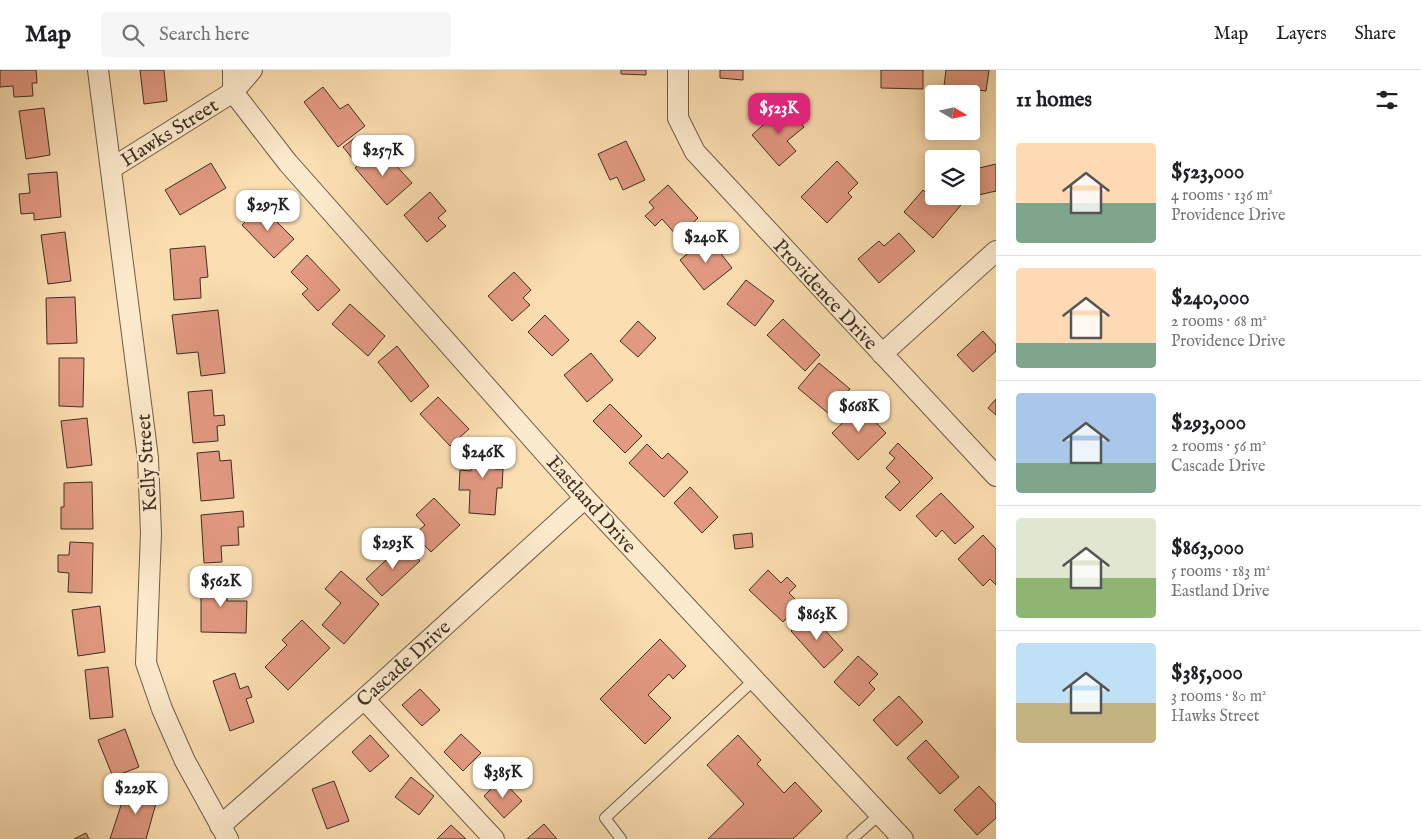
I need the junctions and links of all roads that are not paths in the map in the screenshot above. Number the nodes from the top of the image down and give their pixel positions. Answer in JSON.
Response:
{"nodes":[{"id":1,"x":98,"y":70,"type":"edge"},
{"id":2,"x":233,"y":70,"type":"edge"},
{"id":3,"x":252,"y":70,"type":"edge"},
{"id":4,"x":678,"y":70,"type":"edge"},
{"id":5,"x":233,"y":92,"type":"junction"},
{"id":6,"x":112,"y":168,"type":"junction"},
{"id":7,"x":996,"y":251,"type":"edge"},
{"id":8,"x":882,"y":354,"type":"junction"},
{"id":9,"x":996,"y":476,"type":"edge"},
{"id":10,"x":586,"y":498,"type":"junction"},
{"id":11,"x":755,"y":679,"type":"junction"},
{"id":12,"x":364,"y":699,"type":"junction"},
{"id":13,"x":880,"y":814,"type":"junction"},
{"id":14,"x":224,"y":833,"type":"edge"},
{"id":15,"x":494,"y":839,"type":"edge"},
{"id":16,"x":621,"y":839,"type":"edge"},
{"id":17,"x":852,"y":839,"type":"edge"},
{"id":18,"x":903,"y":839,"type":"edge"}],
"edges":[{"from":1,"to":6,"type":"street","name":"Kelly Street"},
{"from":2,"to":5,"type":"street","name":"Hawks Street"},
{"from":3,"to":5,"type":"street"},
{"from":4,"to":8,"type":"street","name":"Providence Drive"},
{"from":5,"to":6,"type":"street","name":"Hawks Street"},
{"from":5,"to":10,"type":"street","name":"Eastland Drive"},
{"from":6,"to":14,"type":"street","name":"Kelly Street"},
{"from":7,"to":8,"type":"street"},
{"from":8,"to":9,"type":"street","name":"Providence Drive"},
{"from":10,"to":11,"type":"street","name":"Eastland Drive"},
{"from":10,"to":12,"type":"street","name":"Cascade Drive"},
{"from":11,"to":13,"type":"street","name":"Eastland Drive"},
{"from":11,"to":16,"type":"lane"},
{"from":12,"to":14,"type":"street","name":"Cascade Drive"},
{"from":12,"to":15,"type":"street"},
{"from":13,"to":17,"type":"lane"},
{"from":13,"to":18,"type":"street","name":"Eastland Drive"}]}
